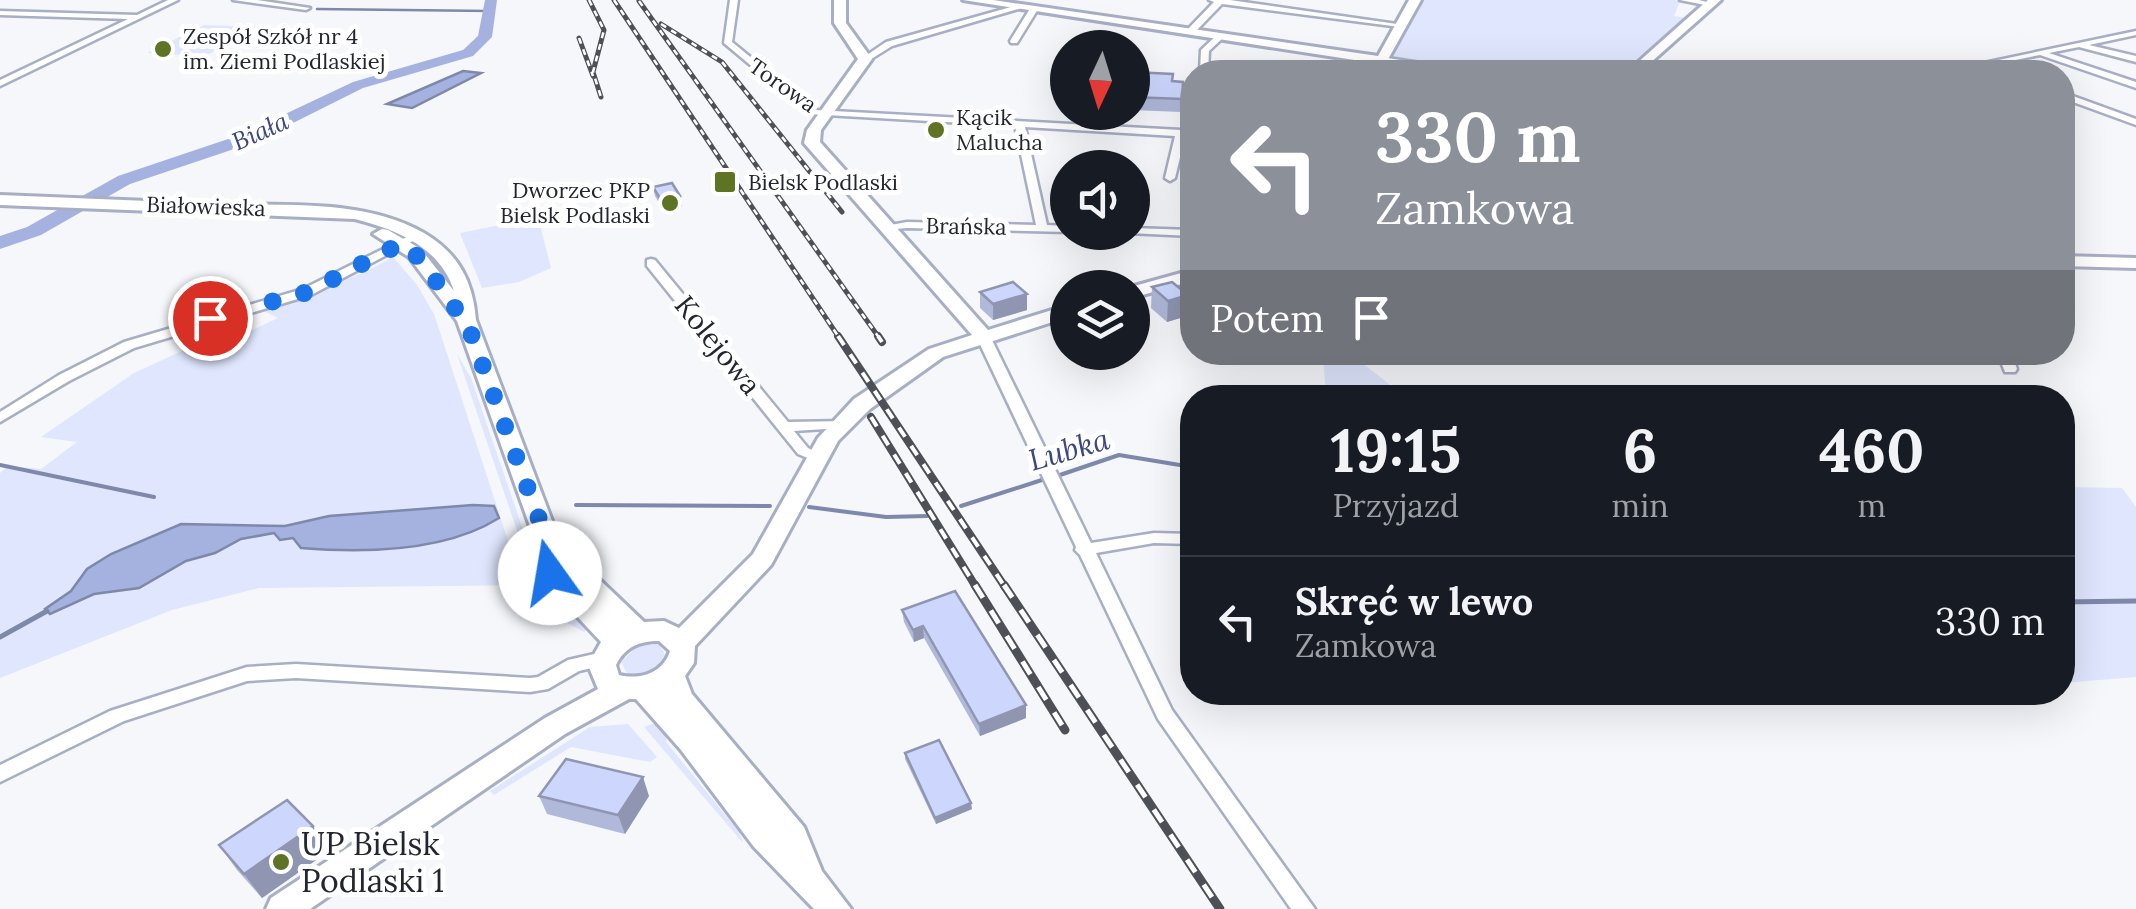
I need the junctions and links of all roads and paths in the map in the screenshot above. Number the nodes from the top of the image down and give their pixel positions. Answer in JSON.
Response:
{"nodes":[{"id":1,"x":18,"y":0,"type":"edge"},
{"id":2,"x":174,"y":0,"type":"edge"},
{"id":3,"x":237,"y":0,"type":"edge"},
{"id":4,"x":734,"y":0,"type":"edge"},
{"id":5,"x":840,"y":0,"type":"edge"},
{"id":6,"x":969,"y":0,"type":"edge"},
{"id":7,"x":1217,"y":0,"type":"edge"},
{"id":8,"x":1415,"y":0,"type":"edge"},
{"id":9,"x":1684,"y":0,"type":"edge"},
{"id":10,"x":1712,"y":2,"type":"edge"},
{"id":11,"x":1031,"y":6,"type":"edge"},
{"id":12,"x":306,"y":8,"type":"dead end"},
{"id":13,"x":0,"y":11,"type":"edge"},
{"id":14,"x":142,"y":17,"type":"junction"},
{"id":15,"x":1400,"y":25,"type":"junction"},
{"id":16,"x":1190,"y":32,"type":"junction"},
{"id":17,"x":2136,"y":33,"type":"edge"},
{"id":18,"x":916,"y":36,"type":"junction"},
{"id":19,"x":1221,"y":36,"type":"junction"},
{"id":20,"x":1014,"y":41,"type":"dead end"},
{"id":21,"x":856,"y":43,"type":"junction"},
{"id":22,"x":2078,"y":45,"type":"junction"},
{"id":23,"x":2039,"y":53,"type":"junction"},
{"id":24,"x":866,"y":59,"type":"junction"},
{"id":25,"x":2136,"y":59,"type":"edge"},
{"id":26,"x":1205,"y":60,"type":"edge"},
{"id":27,"x":1347,"y":60,"type":"edge"},
{"id":28,"x":1381,"y":60,"type":"edge"},
{"id":29,"x":1647,"y":60,"type":"edge"},
{"id":30,"x":2006,"y":60,"type":"edge"},
{"id":31,"x":2060,"y":60,"type":"edge"},
{"id":32,"x":2075,"y":65,"type":"edge"},
{"id":33,"x":0,"y":83,"type":"edge"},
{"id":34,"x":2136,"y":85,"type":"edge"},
{"id":35,"x":2075,"y":100,"type":"edge"},
{"id":36,"x":828,"y":113,"type":"junction"},
{"id":37,"x":2136,"y":122,"type":"edge"},
{"id":38,"x":1019,"y":123,"type":"junction"},
{"id":39,"x":1180,"y":134,"type":"edge"},
{"id":40,"x":1180,"y":150,"type":"edge"},
{"id":41,"x":1170,"y":178,"type":"dead end"},
{"id":42,"x":0,"y":200,"type":"edge"},
{"id":43,"x":890,"y":228,"type":"junction"},
{"id":44,"x":1042,"y":228,"type":"junction"},
{"id":45,"x":1050,"y":228,"type":"edge"},
{"id":46,"x":1150,"y":231,"type":"edge"},
{"id":47,"x":1180,"y":232,"type":"edge"},
{"id":48,"x":410,"y":239,"type":"junction"},
{"id":49,"x":2075,"y":261,"type":"edge"},
{"id":50,"x":651,"y":263,"type":"dead end"},
{"id":51,"x":2136,"y":263,"type":"edge"},
{"id":52,"x":1180,"y":278,"type":"edge"},
{"id":53,"x":1150,"y":287,"type":"edge"},
{"id":54,"x":1050,"y":316,"type":"edge"},
{"id":55,"x":983,"y":336,"type":"junction"},
{"id":56,"x":2009,"y":365,"type":"edge"},
{"id":57,"x":2010,"y":369,"type":"dead end"},
{"id":58,"x":0,"y":418,"type":"edge"},
{"id":59,"x":841,"y":424,"type":"junction"},
{"id":60,"x":786,"y":428,"type":"junction"},
{"id":61,"x":818,"y":457,"type":"junction"},
{"id":62,"x":1180,"y":538,"type":"edge"},
{"id":63,"x":1083,"y":550,"type":"junction"},
{"id":64,"x":638,"y":660,"type":"junction"},
{"id":65,"x":0,"y":774,"type":"edge"},
{"id":66,"x":284,"y":909,"type":"edge"},
{"id":67,"x":834,"y":909,"type":"edge"},
{"id":68,"x":1304,"y":909,"type":"edge"}],
"edges":[{"from":1,"to":13,"type":"street"},
{"from":2,"to":14,"type":"street"},
{"from":3,"to":12,"type":"street"},
{"from":4,"to":36,"type":"street","name":"Torowa"},
{"from":5,"to":21,"type":"main road"},
{"from":6,"to":11,"type":"main road"},
{"from":7,"to":15,"type":"street"},
{"from":7,"to":16,"type":"street"},
{"from":8,"to":15,"type":"main road"},
{"from":9,"to":10,"type":"street"},
{"from":10,"to":29,"type":"main road"},
{"from":11,"to":16,"type":"main road"},
{"from":11,"to":18,"type":"street"},
{"from":11,"to":20,"type":"street"},
{"from":13,"to":14,"type":"street"},
{"from":14,"to":33,"type":"street"},
{"from":15,"to":28,"type":"main road"},
{"from":16,"to":19,"type":"main road"},
{"from":17,"to":22,"type":"street"},
{"from":18,"to":21,"type":"street"},
{"from":18,"to":24,"type":"street"},
{"from":19,"to":26,"type":"street"},
{"from":19,"to":27,"type":"main road"},
{"from":21,"to":24,"type":"main road"},
{"from":22,"to":23,"type":"street"},
{"from":22,"to":25,"type":"street"},
{"from":23,"to":30,"type":"street"},
{"from":23,"to":31,"type":"street"},
{"from":24,"to":36,"type":"main road"},
{"from":32,"to":34,"type":"street"},
{"from":35,"to":37,"type":"street"},
{"from":36,"to":38,"type":"street"},
{"from":36,"to":43,"type":"main road"},
{"from":38,"to":39,"type":"street"},
{"from":38,"to":44,"type":"street","name":"Brańska"},
{"from":40,"to":41,"type":"street"},
{"from":42,"to":48,"type":"main road","name":"Białowieska"},
{"from":43,"to":44,"type":"street","name":"Brańska"},
{"from":43,"to":55,"type":"main road"},
{"from":44,"to":45,"type":"street","name":"Brańska"},
{"from":46,"to":47,"type":"street"},
{"from":48,"to":58,"type":"street"},
{"from":48,"to":64,"type":"main road","name":"Białowieska"},
{"from":49,"to":51,"type":"main road"},
{"from":50,"to":60,"type":"street","name":"Kolejowa"},
{"from":52,"to":53,"type":"main road"},
{"from":54,"to":55,"type":"main road"},
{"from":55,"to":59,"type":"main road"},
{"from":55,"to":63,"type":"street"},
{"from":56,"to":57,"type":"street"},
{"from":59,"to":60,"type":"street"},
{"from":59,"to":61,"type":"main road"},
{"from":60,"to":61,"type":"street","name":"Kolejowa"},
{"from":61,"to":64,"type":"main road"},
{"from":62,"to":63,"type":"street"},
{"from":63,"to":68,"type":"street"},
{"from":64,"to":65,"type":"street"},
{"from":64,"to":66,"type":"main road"},
{"from":64,"to":67,"type":"main road","name":"Białowieska"}]}
